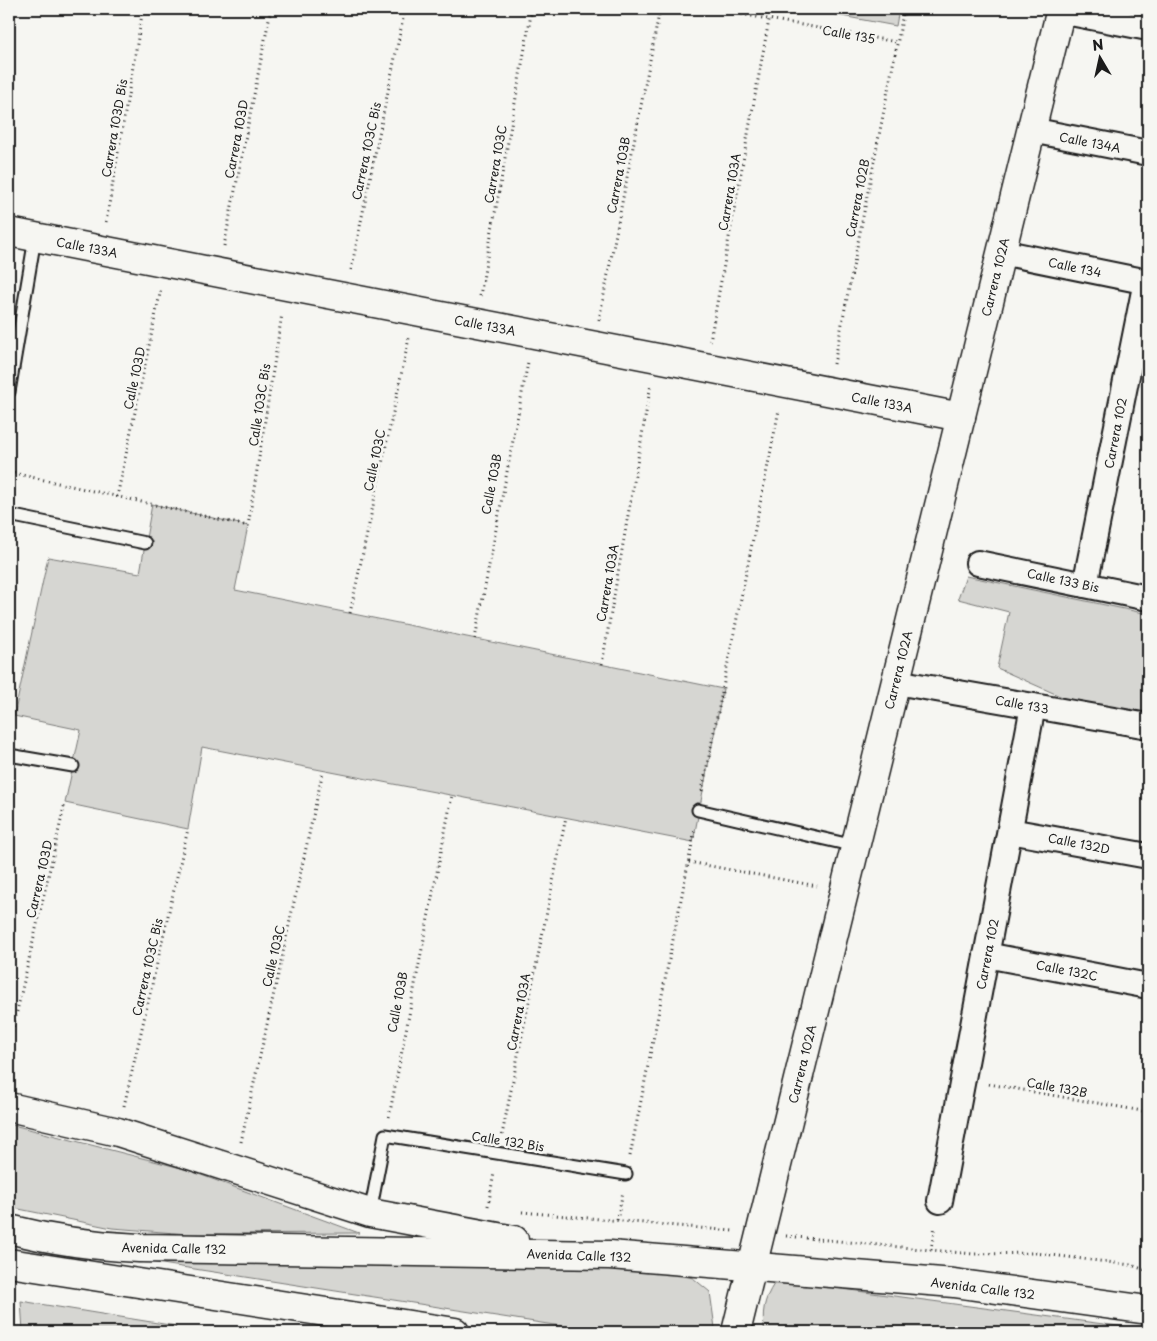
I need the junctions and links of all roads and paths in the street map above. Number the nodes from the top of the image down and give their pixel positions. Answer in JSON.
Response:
{"nodes":[{"id":1,"x":143,"y":9,"type":"edge"},
{"id":2,"x":271,"y":9,"type":"edge"},
{"id":3,"x":405,"y":9,"type":"edge"},
{"id":4,"x":532,"y":9,"type":"edge"},
{"id":5,"x":660,"y":9,"type":"edge"},
{"id":6,"x":712,"y":9,"type":"edge"},
{"id":7,"x":904,"y":9,"type":"edge"},
{"id":8,"x":1056,"y":10,"type":"edge"},
{"id":9,"x":769,"y":20,"type":"junction"},
{"id":10,"x":1148,"y":28,"type":"edge"},
{"id":11,"x":897,"y":42,"type":"junction"},
{"id":12,"x":1031,"y":130,"type":"junction"},
{"id":13,"x":1148,"y":153,"type":"edge"},
{"id":14,"x":9,"y":232,"type":"edge"},
{"id":15,"x":36,"y":238,"type":"junction"},
{"id":16,"x":102,"y":250,"type":"junction"},
{"id":17,"x":1001,"y":252,"type":"junction"},
{"id":18,"x":167,"y":263,"type":"junction"},
{"id":19,"x":219,"y":273,"type":"junction"},
{"id":20,"x":1147,"y":282,"type":"edge"},
{"id":21,"x":287,"y":286,"type":"junction"},
{"id":22,"x":345,"y":297,"type":"junction"},
{"id":23,"x":415,"y":311,"type":"junction"},
{"id":24,"x":475,"y":322,"type":"junction"},
{"id":25,"x":533,"y":334,"type":"junction"},
{"id":26,"x":594,"y":346,"type":"junction"},
{"id":27,"x":656,"y":358,"type":"junction"},
{"id":28,"x":705,"y":368,"type":"junction"},
{"id":29,"x":828,"y":391,"type":"junction"},
{"id":30,"x":9,"y":392,"type":"edge"},
{"id":31,"x":961,"y":417,"type":"junction"},
{"id":32,"x":9,"y":472,"type":"edge"},
{"id":33,"x":117,"y":496,"type":"junction"},
{"id":34,"x":9,"y":515,"type":"edge"},
{"id":35,"x":146,"y":543,"type":"dead end"},
{"id":36,"x":978,"y":563,"type":"dead end"},
{"id":37,"x":1084,"y":585,"type":"junction"},
{"id":38,"x":1148,"y":598,"type":"edge"},
{"id":39,"x":350,"y":613,"type":"dead end"},
{"id":40,"x":475,"y":639,"type":"dead end"},
{"id":41,"x":602,"y":664,"type":"dead end"},
{"id":42,"x":896,"y":682,"type":"junction"},
{"id":43,"x":1033,"y":706,"type":"junction"},
{"id":44,"x":1148,"y":726,"type":"edge"},
{"id":45,"x":9,"y":755,"type":"edge"},
{"id":46,"x":73,"y":766,"type":"dead end"},
{"id":47,"x":323,"y":771,"type":"dead end"},
{"id":48,"x":452,"y":796,"type":"dead end"},
{"id":49,"x":65,"y":803,"type":"dead end"},
{"id":50,"x":698,"y":810,"type":"dead end"},
{"id":51,"x":566,"y":818,"type":"dead end"},
{"id":52,"x":188,"y":829,"type":"dead end"},
{"id":53,"x":1010,"y":830,"type":"junction"},
{"id":54,"x":855,"y":846,"type":"junction"},
{"id":55,"x":1148,"y":856,"type":"edge"},
{"id":56,"x":689,"y":862,"type":"dead end"},
{"id":57,"x":844,"y":891,"type":"junction"},
{"id":58,"x":986,"y":955,"type":"junction"},
{"id":59,"x":1148,"y":986,"type":"edge"},
{"id":60,"x":9,"y":1046,"type":"edge"},
{"id":61,"x":963,"y":1079,"type":"junction"},
{"id":62,"x":9,"y":1107,"type":"edge"},
{"id":63,"x":132,"y":1111,"type":"dead end"},
{"id":64,"x":1148,"y":1112,"type":"edge"},
{"id":65,"x":386,"y":1135,"type":"junction"},
{"id":66,"x":232,"y":1142,"type":"dead end"},
{"id":67,"x":240,"y":1145,"type":"junction"},
{"id":68,"x":247,"y":1148,"type":"dead end"},
{"id":69,"x":498,"y":1153,"type":"junction"},
{"id":70,"x":626,"y":1174,"type":"dead end"},
{"id":71,"x":940,"y":1201,"type":"dead end"},
{"id":72,"x":496,"y":1210,"type":"dead end"},
{"id":73,"x":515,"y":1212,"type":"dead end"},
{"id":74,"x":370,"y":1213,"type":"junction"},
{"id":75,"x":686,"y":1227,"type":"dead end"},
{"id":76,"x":9,"y":1229,"type":"edge"},
{"id":77,"x":818,"y":1240,"type":"dead end"},
{"id":78,"x":610,"y":1255,"type":"junction"},
{"id":79,"x":9,"y":1263,"type":"edge"},
{"id":80,"x":752,"y":1265,"type":"junction"},
{"id":81,"x":1148,"y":1271,"type":"edge"},
{"id":82,"x":1148,"y":1310,"type":"edge"},
{"id":83,"x":455,"y":1332,"type":"edge"},
{"id":84,"x":736,"y":1332,"type":"edge"}],
"edges":[{"from":1,"to":16,"type":"path","name":"Carrera 103D Bis"},
{"from":2,"to":19,"type":"path","name":"Carrera 103D"},
{"from":3,"to":22,"type":"path","name":"Carrera 103C Bis"},
{"from":4,"to":24,"type":"path","name":"Carrera 103C"},
{"from":5,"to":26,"type":"path","name":"Carrera 103B"},
{"from":6,"to":9,"type":"path","name":"Calle 135"},
{"from":7,"to":11,"type":"path","name":"Carrera 102B"},
{"from":8,"to":10,"type":"street"},
{"from":8,"to":12,"type":"street","name":"Carrera 102A"},
{"from":9,"to":11,"type":"path","name":"Calle 135"},
{"from":9,"to":28,"type":"path","name":"Carrera 103A"},
{"from":11,"to":29,"type":"path","name":"Carrera 102B"},
{"from":12,"to":13,"type":"street","name":"Calle 134A"},
{"from":12,"to":17,"type":"street","name":"Carrera 102A"},
{"from":14,"to":15,"type":"street","name":"Calle 133A"},
{"from":15,"to":16,"type":"street","name":"Calle 133A"},
{"from":15,"to":30,"type":"lane"},
{"from":16,"to":18,"type":"street","name":"Calle 133A"},
{"from":17,"to":20,"type":"street","name":"Calle 134"},
{"from":17,"to":31,"type":"street","name":"Carrera 102A"},
{"from":18,"to":19,"type":"street","name":"Calle 133A"},
{"from":18,"to":33,"type":"path","name":"Calle 103D"},
{"from":19,"to":21,"type":"street","name":"Calle 133A"},
{"from":20,"to":37,"type":"street","name":"Carrera 102"},
{"from":21,"to":22,"type":"street","name":"Calle 133A"},
{"from":21,"to":33,"type":"path","name":"Calle 103C Bis"},
{"from":22,"to":23,"type":"street","name":"Calle 133A"},
{"from":23,"to":24,"type":"street","name":"Calle 133A"},
{"from":23,"to":39,"type":"path","name":"Calle 103C"},
{"from":24,"to":25,"type":"street","name":"Calle 133A"},
{"from":25,"to":26,"type":"street","name":"Calle 133A"},
{"from":25,"to":40,"type":"path","name":"Calle 103B"},
{"from":26,"to":27,"type":"street","name":"Calle 133A"},
{"from":27,"to":28,"type":"street","name":"Calle 133A"},
{"from":27,"to":41,"type":"path","name":"Carrera 103A"},
{"from":28,"to":29,"type":"street","name":"Calle 133A"},
{"from":29,"to":31,"type":"street","name":"Calle 133A"},
{"from":31,"to":42,"type":"street","name":"Carrera 102A"},
{"from":32,"to":33,"type":"path"},
{"from":34,"to":35,"type":"lane"},
{"from":36,"to":37,"type":"street","name":"Calle 133 Bis"},
{"from":37,"to":38,"type":"street","name":"Calle 133 Bis"},
{"from":42,"to":43,"type":"street","name":"Calle 133"},
{"from":42,"to":54,"type":"street","name":"Carrera 102A"},
{"from":43,"to":44,"type":"street","name":"Calle 133"},
{"from":43,"to":53,"type":"street","name":"Carrera 102"},
{"from":45,"to":46,"type":"lane"},
{"from":47,"to":67,"type":"path","name":"Calle 103C"},
{"from":48,"to":65,"type":"path","name":"Calle 103B"},
{"from":49,"to":60,"type":"path","name":"Carrera 103D"},
{"from":50,"to":54,"type":"lane"},
{"from":51,"to":69,"type":"path","name":"Carrera 103A"},
{"from":52,"to":63,"type":"path","name":"Carrera 103C Bis"},
{"from":53,"to":55,"type":"street","name":"Calle 132D"},
{"from":53,"to":58,"type":"street","name":"Carrera 102"},
{"from":54,"to":57,"type":"street","name":"Carrera 102A"},
{"from":56,"to":57,"type":"path"},
{"from":57,"to":80,"type":"street","name":"Carrera 102A"},
{"from":58,"to":59,"type":"street","name":"Calle 132C"},
{"from":58,"to":61,"type":"street","name":"Carrera 102"},
{"from":61,"to":64,"type":"path","name":"Calle 132B"},
{"from":61,"to":71,"type":"street","name":"Carrera 102"},
{"from":62,"to":74,"type":"street"},
{"from":65,"to":69,"type":"lane","name":"Calle 132 Bis"},
{"from":65,"to":74,"type":"lane"},
{"from":66,"to":67,"type":"path"},
{"from":67,"to":68,"type":"path"},
{"from":69,"to":70,"type":"lane","name":"Calle 132 Bis"},
{"from":69,"to":72,"type":"path","name":"Carrera 103A"},
{"from":73,"to":75,"type":"path"},
{"from":74,"to":78,"type":"street"},
{"from":76,"to":78,"type":"street","name":"Avenida Calle 132"},
{"from":77,"to":81,"type":"path"},
{"from":78,"to":80,"type":"street","name":"Avenida Calle 132"},
{"from":79,"to":83,"type":"street"},
{"from":80,"to":82,"type":"street","name":"Avenida Calle 132"},
{"from":80,"to":84,"type":"street","name":"Carrera 102A"}]}
